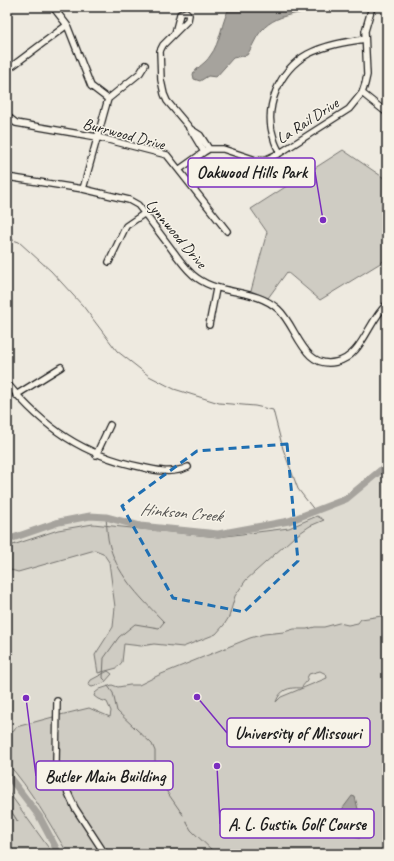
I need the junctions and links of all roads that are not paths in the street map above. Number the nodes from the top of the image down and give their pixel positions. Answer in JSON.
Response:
{"nodes":[{"id":1,"x":53,"y":7,"type":"edge"},
{"id":2,"x":372,"y":7,"type":"edge"},
{"id":3,"x":67,"y":25,"type":"junction"},
{"id":4,"x":175,"y":33,"type":"dead end"},
{"id":5,"x":364,"y":39,"type":"junction"},
{"id":6,"x":145,"y":65,"type":"dead end"},
{"id":7,"x":7,"y":70,"type":"edge"},
{"id":8,"x":362,"y":93,"type":"junction"},
{"id":9,"x":108,"y":99,"type":"junction"},
{"id":10,"x":387,"y":113,"type":"edge"},
{"id":11,"x":7,"y":116,"type":"edge"},
{"id":12,"x":97,"y":137,"type":"junction"},
{"id":13,"x":207,"y":150,"type":"junction"},
{"id":14,"x":280,"y":153,"type":"junction"},
{"id":15,"x":180,"y":170,"type":"junction"},
{"id":16,"x":7,"y":177,"type":"edge"},
{"id":17,"x":83,"y":189,"type":"junction"},
{"id":18,"x":145,"y":213,"type":"junction"},
{"id":19,"x":228,"y":231,"type":"dead end"},
{"id":20,"x":109,"y":262,"type":"dead end"},
{"id":21,"x":216,"y":288,"type":"junction"},
{"id":22,"x":387,"y":304,"type":"edge"},
{"id":23,"x":209,"y":325,"type":"dead end"},
{"id":24,"x":61,"y":366,"type":"dead end"},
{"id":25,"x":7,"y":383,"type":"edge"},
{"id":26,"x":16,"y":395,"type":"junction"},
{"id":27,"x":110,"y":425,"type":"dead end"},
{"id":28,"x":96,"y":454,"type":"junction"},
{"id":29,"x":188,"y":467,"type":"dead end"},
{"id":30,"x":57,"y":701,"type":"dead end"},
{"id":31,"x":105,"y":854,"type":"edge"}],
"edges":[{"from":1,"to":3,"type":"street"},
{"from":2,"to":5,"type":"street","name":"La Rail Drive"},
{"from":3,"to":7,"type":"street"},
{"from":3,"to":9,"type":"street"},
{"from":4,"to":13,"type":"street"},
{"from":5,"to":8,"type":"street","name":"La Rail Drive"},
{"from":5,"to":14,"type":"street"},
{"from":6,"to":9,"type":"street"},
{"from":8,"to":10,"type":"street"},
{"from":8,"to":14,"type":"street","name":"La Rail Drive"},
{"from":9,"to":12,"type":"street"},
{"from":11,"to":12,"type":"street","name":"Burrwood Drive"},
{"from":12,"to":15,"type":"street","name":"Burrwood Drive"},
{"from":12,"to":17,"type":"street"},
{"from":13,"to":14,"type":"street","name":"La Rail Drive"},
{"from":13,"to":15,"type":"street"},
{"from":15,"to":19,"type":"street","name":"Burrwood Drive"},
{"from":16,"to":17,"type":"street","name":"Lynnwood Drive"},
{"from":17,"to":18,"type":"street","name":"Lynnwood Drive"},
{"from":18,"to":20,"type":"street"},
{"from":18,"to":21,"type":"street","name":"Lynnwood Drive"},
{"from":21,"to":22,"type":"street","name":"Lynnwood Drive"},
{"from":21,"to":23,"type":"street"},
{"from":24,"to":26,"type":"street"},
{"from":25,"to":26,"type":"street"},
{"from":26,"to":28,"type":"street"},
{"from":27,"to":28,"type":"street"},
{"from":28,"to":29,"type":"street"},
{"from":30,"to":31,"type":"street"}]}
